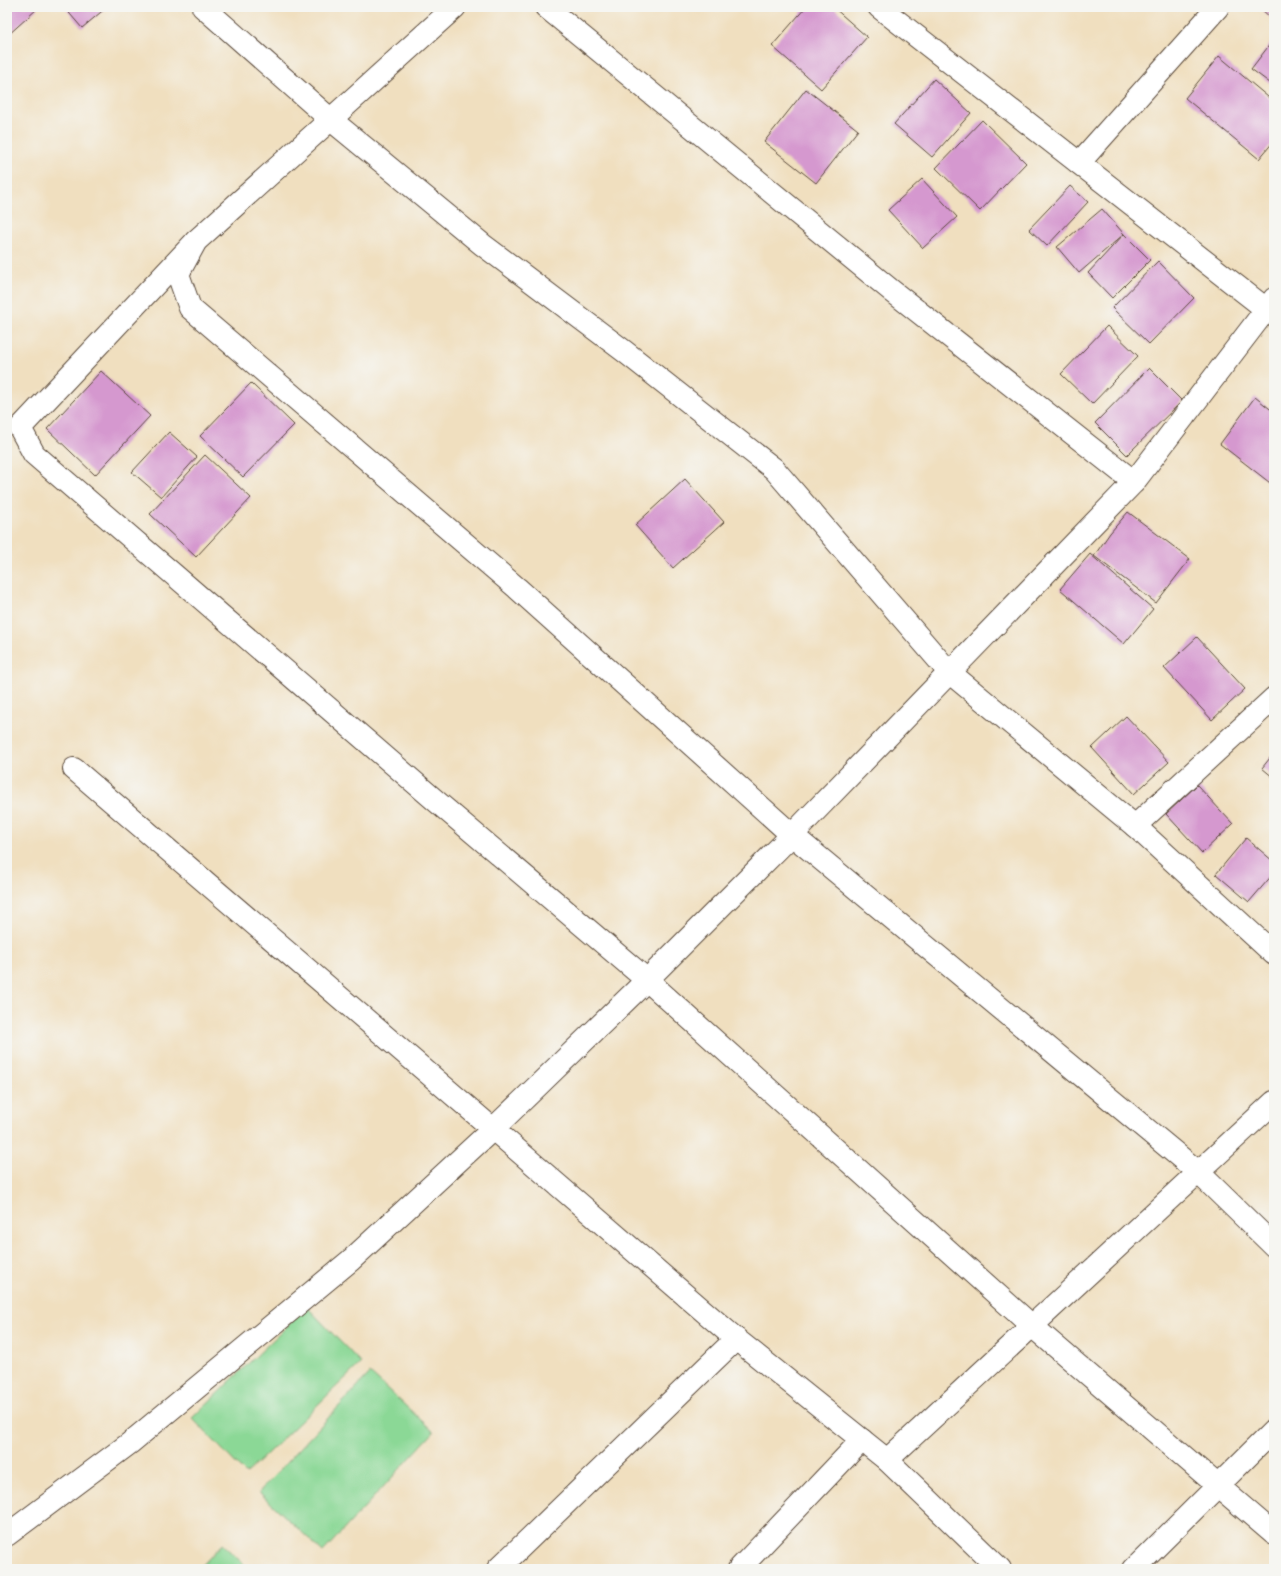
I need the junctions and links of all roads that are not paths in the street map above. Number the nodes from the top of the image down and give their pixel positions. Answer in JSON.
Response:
{"nodes":[{"id":1,"x":203,"y":7,"type":"edge"},
{"id":2,"x":455,"y":7,"type":"edge"},
{"id":3,"x":546,"y":7,"type":"edge"},
{"id":4,"x":879,"y":7,"type":"edge"},
{"id":5,"x":1218,"y":7,"type":"edge"},
{"id":6,"x":330,"y":119,"type":"junction"},
{"id":7,"x":1079,"y":163,"type":"junction"},
{"id":8,"x":196,"y":241,"type":"junction"},
{"id":9,"x":1270,"y":304,"type":"edge"},
{"id":10,"x":1134,"y":482,"type":"junction"},
{"id":11,"x":949,"y":672,"type":"junction"},
{"id":12,"x":1274,"y":698,"type":"edge"},
{"id":13,"x":74,"y":769,"type":"dead end"},
{"id":14,"x":1135,"y":826,"type":"junction"},
{"id":15,"x":792,"y":835,"type":"junction"},
{"id":16,"x":1274,"y":954,"type":"edge"},
{"id":17,"x":647,"y":980,"type":"junction"},
{"id":18,"x":1274,"y":1102,"type":"edge"},
{"id":19,"x":493,"y":1129,"type":"junction"},
{"id":20,"x":1198,"y":1172,"type":"junction"},
{"id":21,"x":1274,"y":1246,"type":"edge"},
{"id":22,"x":1032,"y":1326,"type":"junction"},
{"id":23,"x":736,"y":1339,"type":"junction"},
{"id":24,"x":1274,"y":1430,"type":"edge"},
{"id":25,"x":862,"y":1440,"type":"junction"},
{"id":26,"x":887,"y":1460,"type":"junction"},
{"id":27,"x":1218,"y":1485,"type":"junction"},
{"id":28,"x":1274,"y":1534,"type":"edge"},
{"id":29,"x":7,"y":1535,"type":"edge"},
{"id":30,"x":498,"y":1569,"type":"edge"},
{"id":31,"x":739,"y":1569,"type":"edge"},
{"id":32,"x":1000,"y":1569,"type":"edge"},
{"id":33,"x":1134,"y":1569,"type":"edge"}],
"edges":[{"from":1,"to":6,"type":"street"},
{"from":2,"to":6,"type":"street"},
{"from":3,"to":10,"type":"street"},
{"from":4,"to":7,"type":"street"},
{"from":5,"to":7,"type":"street"},
{"from":6,"to":8,"type":"street"},
{"from":6,"to":11,"type":"street"},
{"from":7,"to":9,"type":"street"},
{"from":8,"to":15,"type":"street"},
{"from":8,"to":17,"type":"street"},
{"from":9,"to":10,"type":"street"},
{"from":10,"to":11,"type":"street"},
{"from":11,"to":14,"type":"street"},
{"from":11,"to":15,"type":"street"},
{"from":12,"to":14,"type":"street"},
{"from":13,"to":19,"type":"street"},
{"from":14,"to":16,"type":"street"},
{"from":15,"to":17,"type":"street"},
{"from":15,"to":20,"type":"street"},
{"from":17,"to":19,"type":"street"},
{"from":17,"to":22,"type":"street"},
{"from":18,"to":20,"type":"street"},
{"from":19,"to":23,"type":"street"},
{"from":19,"to":29,"type":"street"},
{"from":20,"to":21,"type":"street"},
{"from":20,"to":22,"type":"street"},
{"from":22,"to":26,"type":"street"},
{"from":22,"to":27,"type":"street"},
{"from":23,"to":25,"type":"street"},
{"from":23,"to":30,"type":"street"},
{"from":24,"to":27,"type":"street"},
{"from":25,"to":26,"type":"street"},
{"from":25,"to":31,"type":"street"},
{"from":26,"to":32,"type":"street"},
{"from":27,"to":28,"type":"street"},
{"from":27,"to":33,"type":"street"}]}
